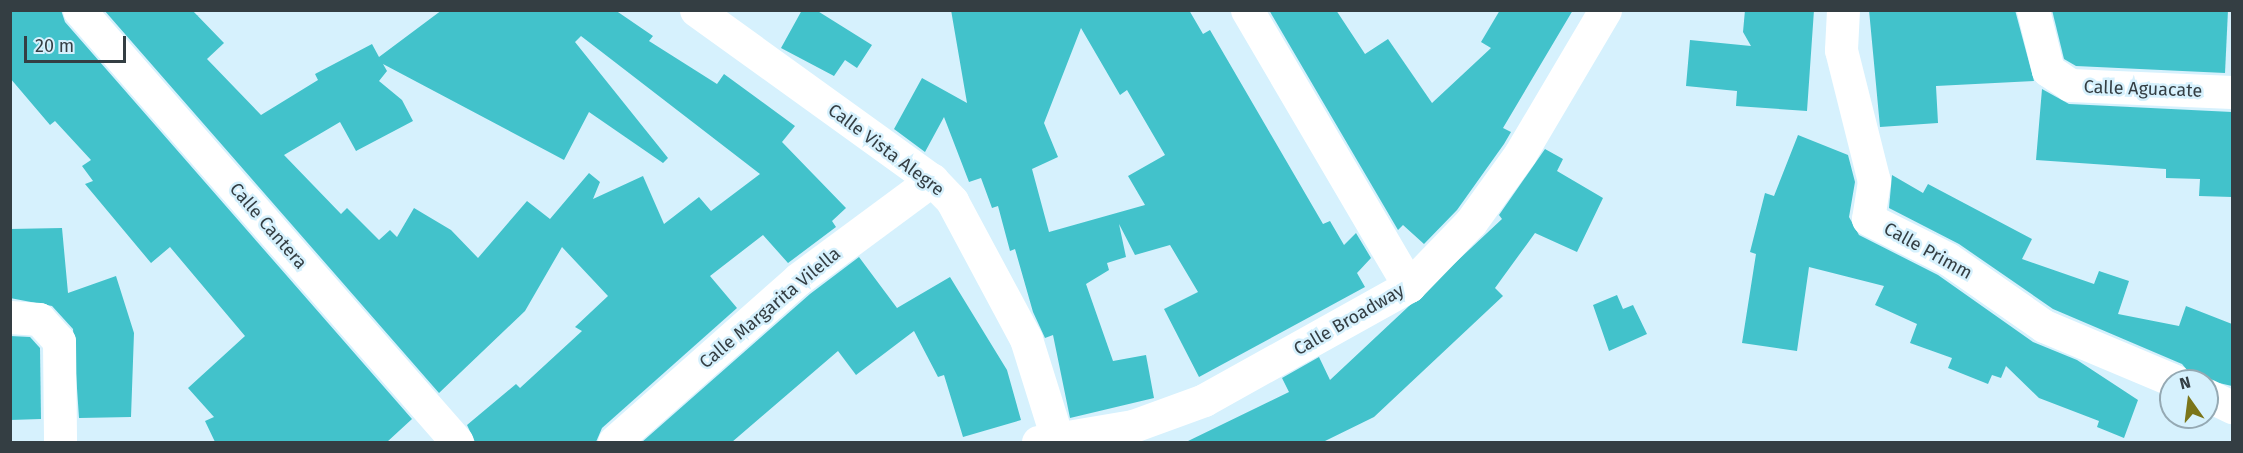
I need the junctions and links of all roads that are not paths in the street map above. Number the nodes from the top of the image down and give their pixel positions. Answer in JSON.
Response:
{"nodes":[{"id":1,"x":79,"y":10,"type":"edge"},
{"id":2,"x":696,"y":10,"type":"edge"},
{"id":3,"x":1247,"y":10,"type":"edge"},
{"id":4,"x":1605,"y":10,"type":"edge"},
{"id":5,"x":1843,"y":10,"type":"edge"},
{"id":6,"x":2033,"y":10,"type":"edge"},
{"id":7,"x":2232,"y":92,"type":"edge"},
{"id":8,"x":932,"y":180,"type":"junction"},
{"id":9,"x":1409,"y":286,"type":"junction"},
{"id":10,"x":10,"y":317,"type":"edge"},
{"id":11,"x":2159,"y":374,"type":"edge"},
{"id":12,"x":1048,"y":440,"type":"edge"},
{"id":13,"x":60,"y":442,"type":"edge"},
{"id":14,"x":457,"y":442,"type":"edge"},
{"id":15,"x":614,"y":442,"type":"edge"}],
"edges":[{"from":1,"to":14,"type":"street","name":"Calle Cantera"},
{"from":2,"to":8,"type":"street","name":"Calle Vista Alegre"},
{"from":3,"to":9,"type":"street"},
{"from":4,"to":9,"type":"street","name":"Calle Broadway"},
{"from":5,"to":11,"type":"street","name":"Calle Primm"},
{"from":6,"to":7,"type":"street","name":"Calle Aguacate"},
{"from":8,"to":12,"type":"street","name":"Calle Vista Alegre"},
{"from":8,"to":15,"type":"street","name":"Calle Margarita Vilella"},
{"from":9,"to":12,"type":"street","name":"Calle Broadway"},
{"from":10,"to":13,"type":"street"}]}
